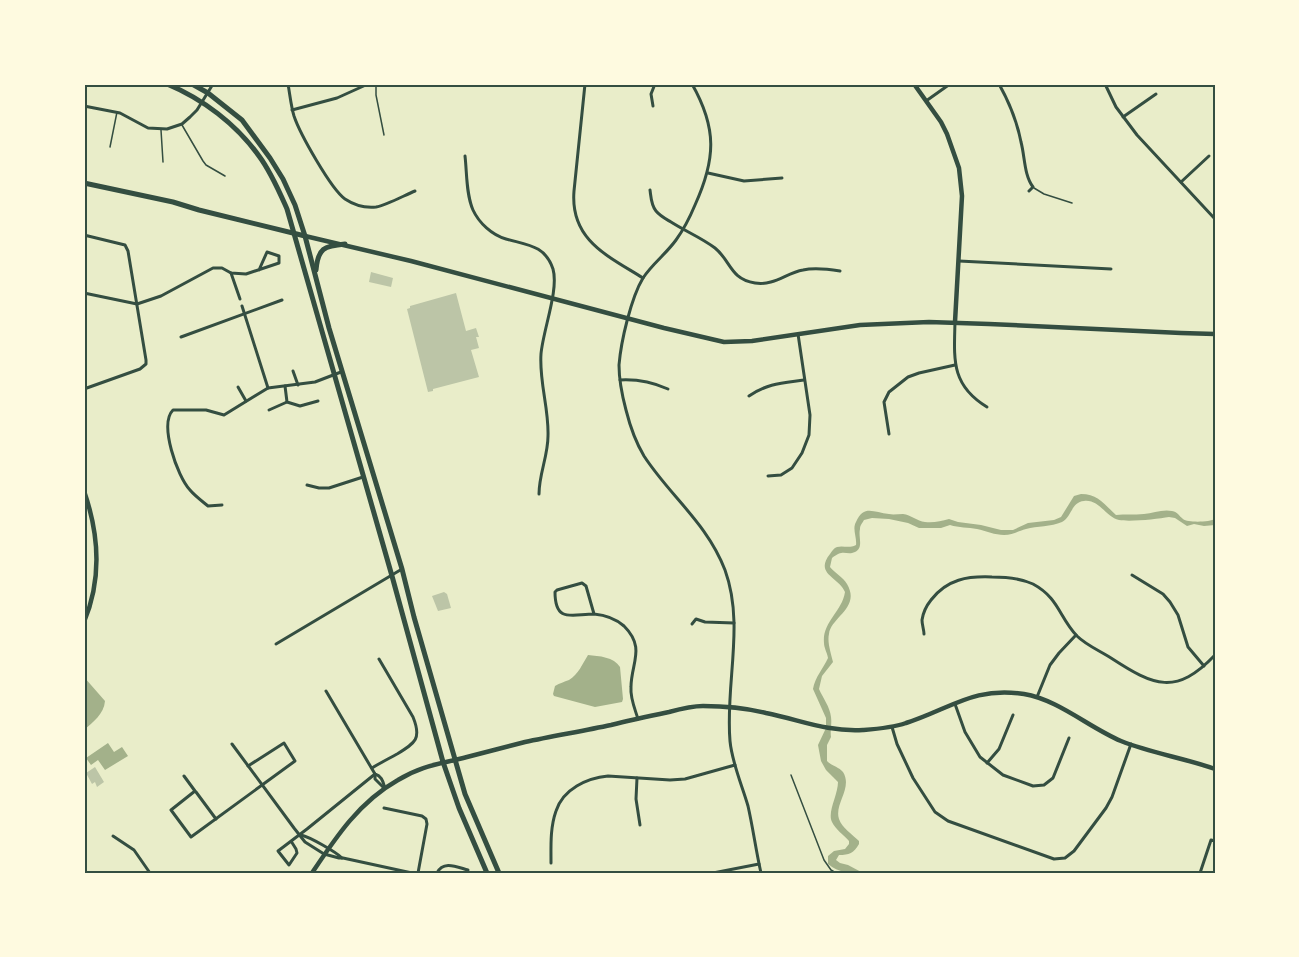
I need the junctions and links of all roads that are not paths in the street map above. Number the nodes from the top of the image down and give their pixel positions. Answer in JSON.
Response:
{"nodes":[{"id":1,"x":167,"y":84,"type":"edge"},
{"id":2,"x":192,"y":84,"type":"edge"},
{"id":3,"x":213,"y":84,"type":"edge"},
{"id":4,"x":288,"y":84,"type":"edge"},
{"id":5,"x":368,"y":84,"type":"edge"},
{"id":6,"x":376,"y":84,"type":"edge"},
{"id":7,"x":585,"y":84,"type":"edge"},
{"id":8,"x":655,"y":84,"type":"edge"},
{"id":9,"x":692,"y":84,"type":"edge"},
{"id":10,"x":914,"y":84,"type":"edge"},
{"id":11,"x":950,"y":84,"type":"edge"},
{"id":12,"x":999,"y":84,"type":"edge"},
{"id":13,"x":1105,"y":84,"type":"edge"},
{"id":14,"x":208,"y":93,"type":"junction"},
{"id":15,"x":1156,"y":94,"type":"dead end"},
{"id":16,"x":926,"y":101,"type":"junction"},
{"id":17,"x":202,"y":103,"type":"junction"},
{"id":18,"x":84,"y":106,"type":"edge"},
{"id":19,"x":653,"y":106,"type":"dead end"},
{"id":20,"x":292,"y":110,"type":"junction"},
{"id":21,"x":117,"y":112,"type":"junction"},
{"id":22,"x":1123,"y":117,"type":"junction"},
{"id":23,"x":182,"y":124,"type":"junction"},
{"id":24,"x":161,"y":129,"type":"junction"},
{"id":25,"x":384,"y":135,"type":"dead end"},
{"id":26,"x":110,"y":147,"type":"dead end"},
{"id":27,"x":465,"y":156,"type":"dead end"},
{"id":28,"x":1209,"y":156,"type":"dead end"},
{"id":29,"x":163,"y":162,"type":"dead end"},
{"id":30,"x":708,"y":172,"type":"junction"},
{"id":31,"x":225,"y":176,"type":"dead end"},
{"id":32,"x":782,"y":178,"type":"dead end"},
{"id":33,"x":1181,"y":182,"type":"junction"},
{"id":34,"x":84,"y":183,"type":"edge"},
{"id":35,"x":1033,"y":188,"type":"junction"},
{"id":36,"x":650,"y":190,"type":"dead end"},
{"id":37,"x":416,"y":191,"type":"dead end"},
{"id":38,"x":1029,"y":191,"type":"dead end"},
{"id":39,"x":1072,"y":203,"type":"dead end"},
{"id":40,"x":1215,"y":219,"type":"edge"},
{"id":41,"x":683,"y":229,"type":"junction"},
{"id":42,"x":293,"y":232,"type":"junction"},
{"id":43,"x":84,"y":235,"type":"edge"},
{"id":44,"x":305,"y":236,"type":"junction"},
{"id":45,"x":345,"y":244,"type":"junction"},
{"id":46,"x":958,"y":261,"type":"junction"},
{"id":47,"x":1112,"y":269,"type":"dead end"},
{"id":48,"x":260,"y":270,"type":"junction"},
{"id":49,"x":840,"y":271,"type":"dead end"},
{"id":50,"x":231,"y":273,"type":"junction"},
{"id":51,"x":315,"y":275,"type":"junction"},
{"id":52,"x":643,"y":278,"type":"junction"},
{"id":53,"x":84,"y":293,"type":"edge"},
{"id":54,"x":552,"y":298,"type":"junction"},
{"id":55,"x":240,"y":299,"type":"dead end"},
{"id":56,"x":282,"y":300,"type":"dead end"},
{"id":57,"x":137,"y":304,"type":"junction"},
{"id":58,"x":242,"y":306,"type":"dead end"},
{"id":59,"x":244,"y":313,"type":"junction"},
{"id":60,"x":629,"y":319,"type":"junction"},
{"id":61,"x":955,"y":322,"type":"junction"},
{"id":62,"x":798,"y":334,"type":"junction"},
{"id":63,"x":1215,"y":334,"type":"edge"},
{"id":64,"x":181,"y":337,"type":"dead end"},
{"id":65,"x":955,"y":365,"type":"junction"},
{"id":66,"x":293,"y":371,"type":"dead end"},
{"id":67,"x":343,"y":372,"type":"junction"},
{"id":68,"x":334,"y":375,"type":"junction"},
{"id":69,"x":620,"y":380,"type":"junction"},
{"id":70,"x":804,"y":380,"type":"junction"},
{"id":71,"x":298,"y":385,"type":"junction"},
{"id":72,"x":285,"y":386,"type":"junction"},
{"id":73,"x":238,"y":387,"type":"dead end"},
{"id":74,"x":268,"y":388,"type":"junction"},
{"id":75,"x":84,"y":389,"type":"edge"},
{"id":76,"x":668,"y":389,"type":"dead end"},
{"id":77,"x":749,"y":396,"type":"dead end"},
{"id":78,"x":246,"y":401,"type":"junction"},
{"id":79,"x":318,"y":401,"type":"dead end"},
{"id":80,"x":287,"y":402,"type":"junction"},
{"id":81,"x":987,"y":407,"type":"dead end"},
{"id":82,"x":269,"y":410,"type":"dead end"},
{"id":83,"x":889,"y":434,"type":"dead end"},
{"id":84,"x":768,"y":476,"type":"dead end"},
{"id":85,"x":363,"y":477,"type":"junction"},
{"id":86,"x":307,"y":485,"type":"dead end"},
{"id":87,"x":84,"y":490,"type":"edge"},
{"id":88,"x":539,"y":494,"type":"dead end"},
{"id":89,"x":86,"y":500,"type":"edge"},
{"id":90,"x":222,"y":505,"type":"dead end"},
{"id":91,"x":402,"y":569,"type":"junction"},
{"id":92,"x":1132,"y":575,"type":"dead end"},
{"id":93,"x":392,"y":576,"type":"junction"},
{"id":94,"x":594,"y":614,"type":"junction"},
{"id":95,"x":84,"y":622,"type":"edge"},
{"id":96,"x":734,"y":623,"type":"junction"},
{"id":97,"x":692,"y":624,"type":"dead end"},
{"id":98,"x":924,"y":634,"type":"dead end"},
{"id":99,"x":1076,"y":635,"type":"junction"},
{"id":100,"x":276,"y":644,"type":"dead end"},
{"id":101,"x":1215,"y":655,"type":"edge"},
{"id":102,"x":379,"y":659,"type":"dead end"},
{"id":103,"x":1204,"y":666,"type":"junction"},
{"id":104,"x":326,"y":691,"type":"dead end"},
{"id":105,"x":1037,"y":697,"type":"junction"},
{"id":106,"x":954,"y":703,"type":"junction"},
{"id":107,"x":729,"y":707,"type":"junction"},
{"id":108,"x":1013,"y":715,"type":"dead end"},
{"id":109,"x":638,"y":719,"type":"junction"},
{"id":110,"x":892,"y":727,"type":"junction"},
{"id":111,"x":1069,"y":738,"type":"dead end"},
{"id":112,"x":232,"y":744,"type":"dead end"},
{"id":113,"x":1131,"y":744,"type":"junction"},
{"id":114,"x":456,"y":759,"type":"junction"},
{"id":115,"x":443,"y":762,"type":"junction"},
{"id":116,"x":987,"y":763,"type":"junction"},
{"id":117,"x":735,"y":765,"type":"junction"},
{"id":118,"x":248,"y":766,"type":"junction"},
{"id":119,"x":372,"y":768,"type":"junction"},
{"id":120,"x":1215,"y":769,"type":"edge"},
{"id":121,"x":375,"y":774,"type":"junction"},
{"id":122,"x":184,"y":776,"type":"dead end"},
{"id":123,"x":637,"y":778,"type":"junction"},
{"id":124,"x":263,"y":786,"type":"junction"},
{"id":125,"x":385,"y":788,"type":"junction"},
{"id":126,"x":195,"y":792,"type":"junction"},
{"id":127,"x":384,"y":808,"type":"dead end"},
{"id":128,"x":216,"y":819,"type":"junction"},
{"id":129,"x":640,"y":825,"type":"dead end"},
{"id":130,"x":300,"y":835,"type":"junction"},
{"id":131,"x":113,"y":837,"type":"dead end"},
{"id":132,"x":291,"y":841,"type":"junction"},
{"id":133,"x":1215,"y":841,"type":"edge"},
{"id":134,"x":326,"y":852,"type":"junction"},
{"id":135,"x":551,"y":863,"type":"dead end"},
{"id":136,"x":759,"y":864,"type":"junction"},
{"id":137,"x":468,"y":870,"type":"dead end"},
{"id":138,"x":150,"y":873,"type":"edge"},
{"id":139,"x":312,"y":873,"type":"edge"},
{"id":140,"x":412,"y":873,"type":"edge"},
{"id":141,"x":418,"y":873,"type":"edge"},
{"id":142,"x":437,"y":873,"type":"edge"},
{"id":143,"x":487,"y":873,"type":"edge"},
{"id":144,"x":499,"y":873,"type":"edge"},
{"id":145,"x":713,"y":873,"type":"edge"},
{"id":146,"x":761,"y":873,"type":"edge"},
{"id":147,"x":1200,"y":873,"type":"edge"}],
"edges":[{"from":1,"to":17,"type":"main road"},
{"from":2,"to":14,"type":"main road"},
{"from":3,"to":14,"type":"street"},
{"from":4,"to":20,"type":"street"},
{"from":5,"to":20,"type":"street"},
{"from":6,"to":25,"type":"lane"},
{"from":7,"to":52,"type":"street"},
{"from":8,"to":19,"type":"street"},
{"from":9,"to":30,"type":"street"},
{"from":10,"to":16,"type":"street"},
{"from":11,"to":16,"type":"street"},
{"from":12,"to":35,"type":"street"},
{"from":13,"to":22,"type":"street"},
{"from":14,"to":17,"type":"street"},
{"from":14,"to":44,"type":"main road"},
{"from":15,"to":22,"type":"street"},
{"from":16,"to":46,"type":"street"},
{"from":17,"to":23,"type":"street"},
{"from":17,"to":42,"type":"main road"},
{"from":18,"to":21,"type":"street"},
{"from":20,"to":37,"type":"street"},
{"from":21,"to":24,"type":"street"},
{"from":21,"to":26,"type":"lane"},
{"from":22,"to":33,"type":"street"},
{"from":23,"to":24,"type":"street"},
{"from":23,"to":31,"type":"lane"},
{"from":24,"to":29,"type":"lane"},
{"from":27,"to":54,"type":"street"},
{"from":28,"to":33,"type":"street"},
{"from":30,"to":32,"type":"street"},
{"from":30,"to":41,"type":"street"},
{"from":33,"to":40,"type":"street"},
{"from":34,"to":42,"type":"main road"},
{"from":35,"to":38,"type":"street"},
{"from":35,"to":39,"type":"lane"},
{"from":36,"to":41,"type":"street"},
{"from":41,"to":49,"type":"street"},
{"from":41,"to":52,"type":"street"},
{"from":42,"to":44,"type":"main road"},
{"from":42,"to":68,"type":"main road"},
{"from":43,"to":57,"type":"street"},
{"from":44,"to":45,"type":"street"},
{"from":44,"to":51,"type":"main road"},
{"from":45,"to":51,"type":"main road"},
{"from":45,"to":54,"type":"street"},
{"from":46,"to":47,"type":"street"},
{"from":46,"to":61,"type":"street"},
{"from":48,"to":48,"type":"street"},
{"from":48,"to":50,"type":"street"},
{"from":50,"to":55,"type":"street"},
{"from":50,"to":57,"type":"street"},
{"from":51,"to":67,"type":"main road"},
{"from":52,"to":60,"type":"street"},
{"from":53,"to":57,"type":"street"},
{"from":54,"to":60,"type":"street"},
{"from":54,"to":88,"type":"street"},
{"from":56,"to":59,"type":"street"},
{"from":57,"to":75,"type":"street"},
{"from":58,"to":59,"type":"street"},
{"from":59,"to":64,"type":"street"},
{"from":59,"to":74,"type":"street"},
{"from":60,"to":62,"type":"street"},
{"from":60,"to":69,"type":"street"},
{"from":61,"to":62,"type":"street"},
{"from":61,"to":63,"type":"street"},
{"from":61,"to":65,"type":"street"},
{"from":62,"to":70,"type":"street"},
{"from":65,"to":81,"type":"street"},
{"from":65,"to":83,"type":"street"},
{"from":66,"to":71,"type":"street"},
{"from":67,"to":68,"type":"street"},
{"from":67,"to":91,"type":"main road"},
{"from":68,"to":71,"type":"street"},
{"from":68,"to":85,"type":"main road"},
{"from":69,"to":76,"type":"street"},
{"from":69,"to":96,"type":"street"},
{"from":70,"to":77,"type":"street"},
{"from":70,"to":84,"type":"street"},
{"from":71,"to":72,"type":"street"},
{"from":72,"to":74,"type":"street"},
{"from":72,"to":80,"type":"street"},
{"from":73,"to":78,"type":"street"},
{"from":74,"to":78,"type":"street"},
{"from":78,"to":90,"type":"street"},
{"from":79,"to":80,"type":"street"},
{"from":80,"to":82,"type":"street"},
{"from":85,"to":86,"type":"street"},
{"from":85,"to":93,"type":"main road"},
{"from":87,"to":89,"type":"street"},
{"from":89,"to":95,"type":"street"},
{"from":91,"to":93,"type":"street"},
{"from":91,"to":114,"type":"main road"},
{"from":92,"to":103,"type":"street"},
{"from":93,"to":100,"type":"street"},
{"from":93,"to":115,"type":"main road"},
{"from":94,"to":94,"type":"street"},
{"from":94,"to":109,"type":"street"},
{"from":96,"to":97,"type":"street"},
{"from":96,"to":107,"type":"street"},
{"from":98,"to":99,"type":"street"},
{"from":99,"to":103,"type":"street"},
{"from":99,"to":105,"type":"street"},
{"from":101,"to":103,"type":"street"},
{"from":102,"to":119,"type":"street"},
{"from":104,"to":119,"type":"street"},
{"from":105,"to":106,"type":"street"},
{"from":105,"to":113,"type":"street"},
{"from":106,"to":110,"type":"street"},
{"from":106,"to":116,"type":"street"},
{"from":107,"to":109,"type":"street"},
{"from":107,"to":110,"type":"street"},
{"from":107,"to":117,"type":"street"},
{"from":108,"to":116,"type":"street"},
{"from":109,"to":114,"type":"street"},
{"from":110,"to":113,"type":"street"},
{"from":111,"to":116,"type":"street"},
{"from":112,"to":118,"type":"street"},
{"from":113,"to":120,"type":"street"},
{"from":114,"to":115,"type":"street"},
{"from":114,"to":144,"type":"main road"},
{"from":115,"to":125,"type":"street"},
{"from":115,"to":143,"type":"main road"},
{"from":117,"to":123,"type":"street"},
{"from":117,"to":136,"type":"street"},
{"from":118,"to":124,"type":"street"},
{"from":118,"to":124,"type":"street"},
{"from":119,"to":121,"type":"street"},
{"from":121,"to":125,"type":"street"},
{"from":121,"to":130,"type":"street"},
{"from":122,"to":126,"type":"street"},
{"from":123,"to":129,"type":"street"},
{"from":123,"to":135,"type":"street"},
{"from":124,"to":128,"type":"street"},
{"from":124,"to":130,"type":"street"},
{"from":125,"to":134,"type":"street"},
{"from":126,"to":128,"type":"street"},
{"from":126,"to":128,"type":"street"},
{"from":127,"to":141,"type":"street"},
{"from":130,"to":132,"type":"street"},
{"from":130,"to":134,"type":"street"},
{"from":131,"to":138,"type":"street"},
{"from":132,"to":132,"type":"street"},
{"from":133,"to":147,"type":"street"},
{"from":134,"to":139,"type":"street"},
{"from":134,"to":140,"type":"street"},
{"from":136,"to":145,"type":"street"},
{"from":136,"to":146,"type":"street"},
{"from":137,"to":142,"type":"street"}]}
